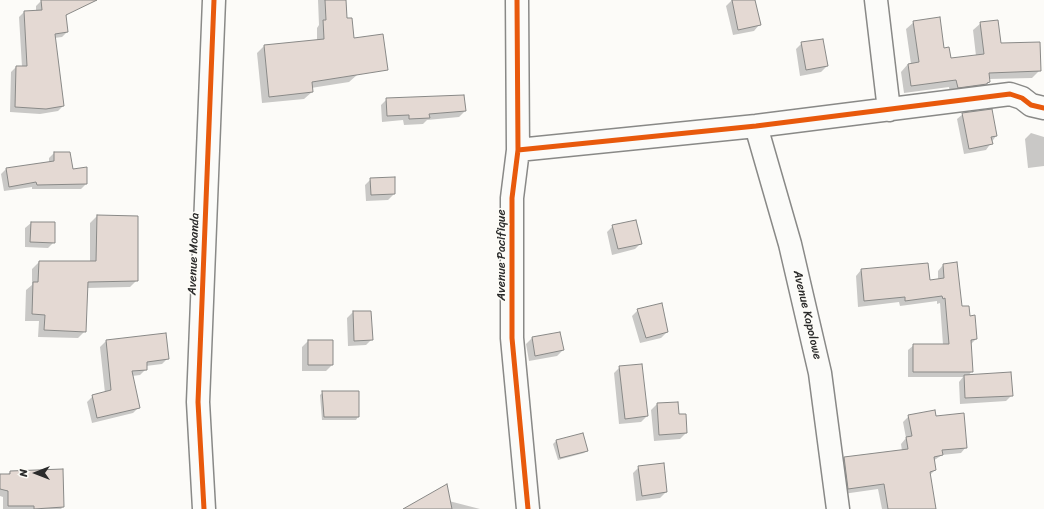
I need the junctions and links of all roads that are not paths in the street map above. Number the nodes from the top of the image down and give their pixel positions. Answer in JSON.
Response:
{"nodes":[{"id":1,"x":214,"y":0,"type":"edge"},
{"id":2,"x":517,"y":0,"type":"edge"},
{"id":3,"x":876,"y":0,"type":"edge"},
{"id":4,"x":1044,"y":108,"type":"edge"},
{"id":5,"x":889,"y":110,"type":"junction"},
{"id":6,"x":756,"y":126,"type":"junction"},
{"id":7,"x":518,"y":150,"type":"junction"},
{"id":8,"x":204,"y":509,"type":"edge"},
{"id":9,"x":528,"y":509,"type":"edge"},
{"id":10,"x":838,"y":509,"type":"edge"}],
"edges":[{"from":1,"to":8,"type":"street","name":"Avenue Moanda"},
{"from":2,"to":7,"type":"street","name":"Avenue Pacifique"},
{"from":3,"to":5,"type":"street"},
{"from":4,"to":5,"type":"street"},
{"from":5,"to":6,"type":"street"},
{"from":6,"to":7,"type":"street"},
{"from":6,"to":10,"type":"street","name":"Avenue Kapolowe"},
{"from":7,"to":9,"type":"street","name":"Avenue Pacifique"}]}
